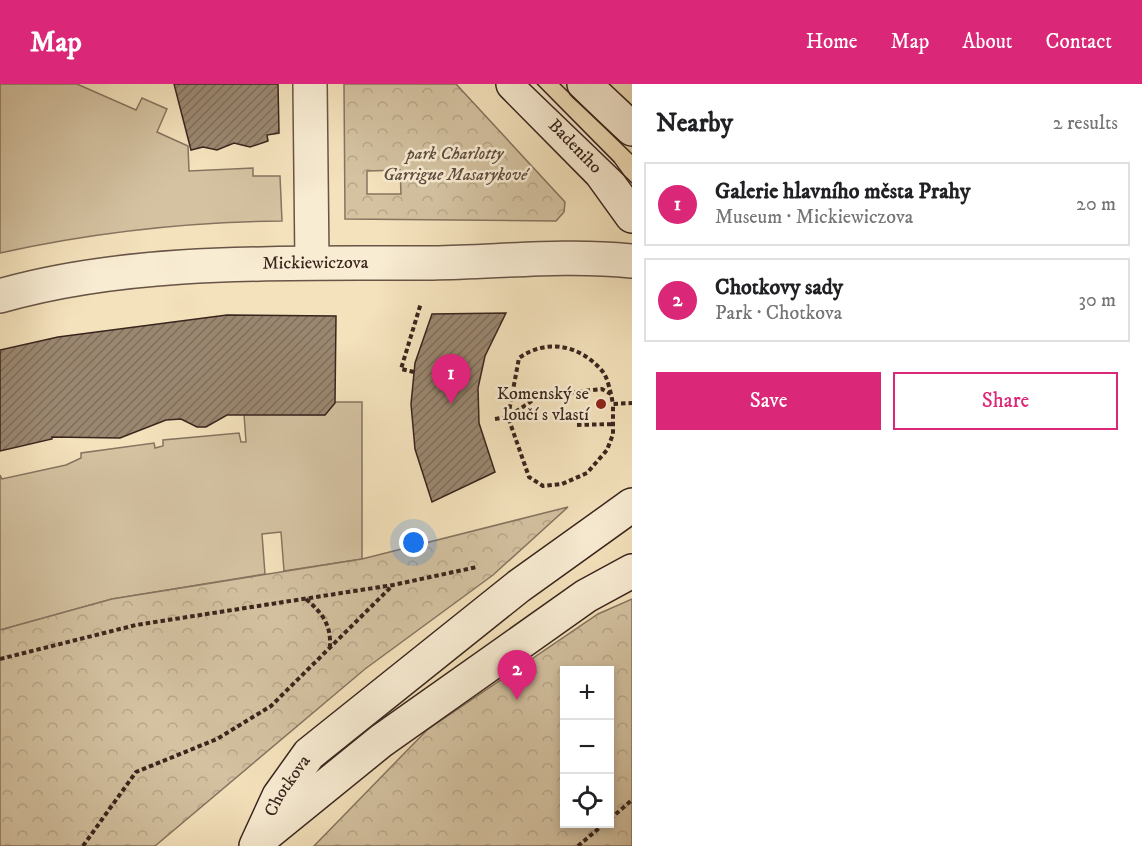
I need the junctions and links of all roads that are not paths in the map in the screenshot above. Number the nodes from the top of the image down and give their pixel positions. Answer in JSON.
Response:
{"nodes":[{"id":1,"x":310,"y":84,"type":"edge"},
{"id":2,"x":513,"y":84,"type":"edge"},
{"id":3,"x":584,"y":84,"type":"edge"},
{"id":4,"x":632,"y":129,"type":"edge"},
{"id":5,"x":632,"y":216,"type":"edge"},
{"id":6,"x":632,"y":261,"type":"edge"},
{"id":7,"x":312,"y":262,"type":"junction"},
{"id":8,"x":0,"y":296,"type":"edge"},
{"id":9,"x":632,"y":505,"type":"edge"},
{"id":10,"x":632,"y":571,"type":"edge"},
{"id":11,"x":258,"y":842,"type":"edge"}],
"edges":[{"from":1,"to":7,"type":"main road"},
{"from":2,"to":5,"type":"main road","name":"Badeniho"},
{"from":3,"to":4,"type":"main road"},
{"from":6,"to":7,"type":"main road","name":"Mickiewiczova"},
{"from":7,"to":8,"type":"main road","name":"Mickiewiczova"},
{"from":9,"to":11,"type":"main road","name":"Chotkova"},
{"from":10,"to":11,"type":"main road","name":"Chotkova"}]}
